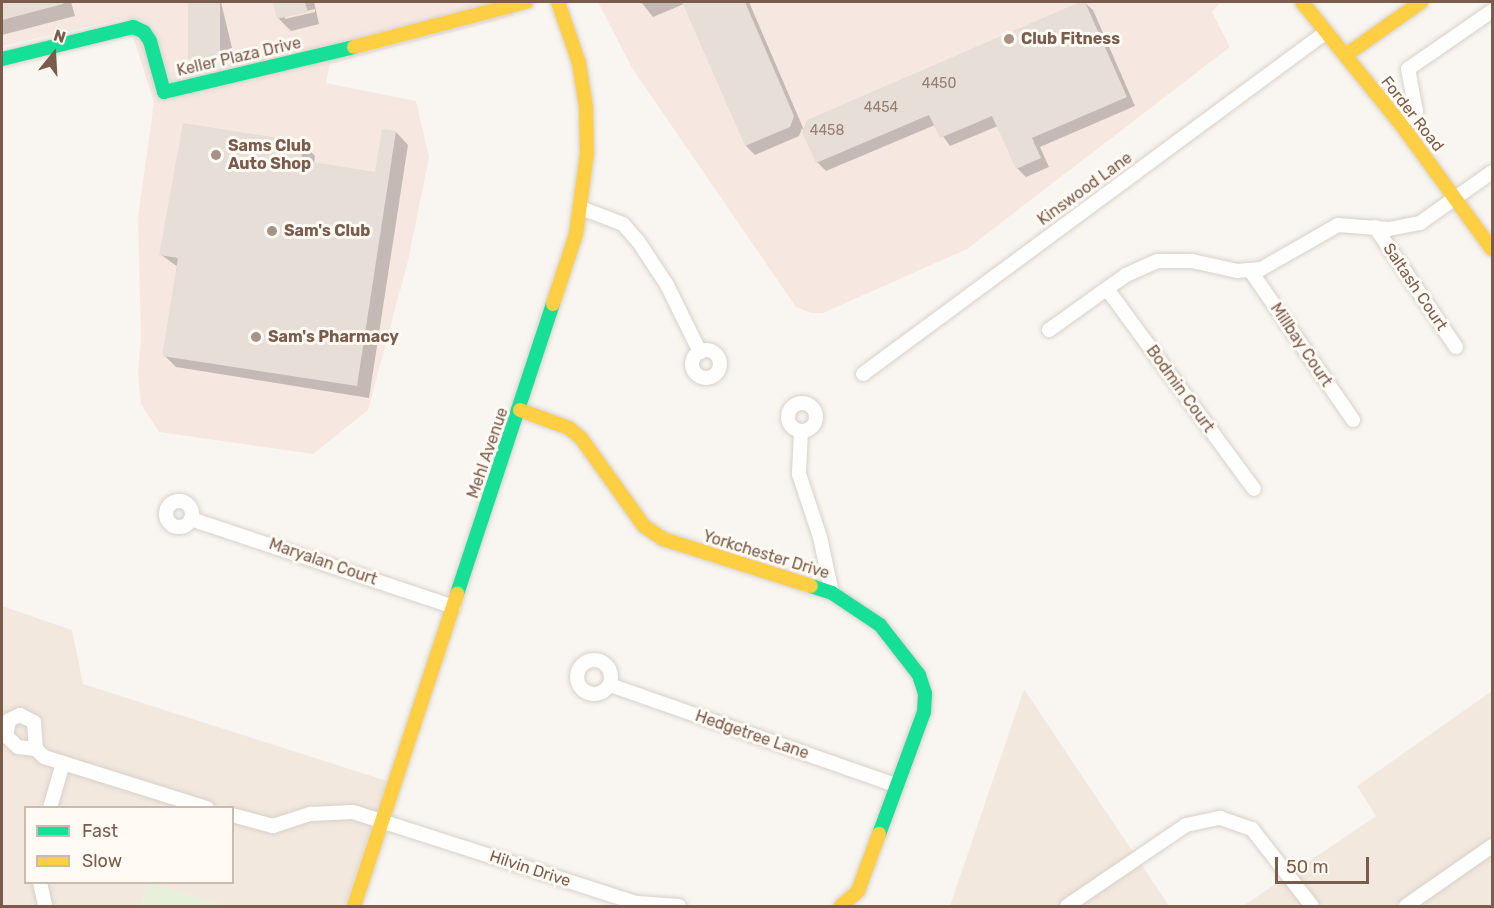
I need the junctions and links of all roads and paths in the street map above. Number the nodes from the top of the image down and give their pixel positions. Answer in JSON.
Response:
{"nodes":[{"id":1,"x":526,"y":2,"type":"edge"},
{"id":2,"x":558,"y":2,"type":"edge"},
{"id":3,"x":1302,"y":2,"type":"edge"},
{"id":4,"x":1421,"y":2,"type":"edge"},
{"id":5,"x":503,"y":5,"type":"edge"},
{"id":6,"x":1492,"y":11,"type":"edge"},
{"id":7,"x":1326,"y":32,"type":"junction"},
{"id":8,"x":1346,"y":55,"type":"junction"},
{"id":9,"x":2,"y":59,"type":"edge"},
{"id":10,"x":1400,"y":123,"type":"junction"},
{"id":11,"x":1492,"y":172,"type":"edge"},
{"id":12,"x":1457,"y":200,"type":"junction"},
{"id":13,"x":581,"y":208,"type":"junction"},
{"id":14,"x":1375,"y":227,"type":"junction"},
{"id":15,"x":1492,"y":249,"type":"edge"},
{"id":16,"x":1250,"y":270,"type":"junction"},
{"id":17,"x":1107,"y":289,"type":"junction"},
{"id":18,"x":1049,"y":330,"type":"dead end"},
{"id":19,"x":1456,"y":347,"type":"dead end"},
{"id":20,"x":700,"y":352,"type":"dead end"},
{"id":21,"x":863,"y":374,"type":"dead end"},
{"id":22,"x":520,"y":410,"type":"junction"},
{"id":23,"x":1353,"y":420,"type":"dead end"},
{"id":24,"x":801,"y":431,"type":"dead end"},
{"id":25,"x":1254,"y":489,"type":"dead end"},
{"id":26,"x":191,"y":519,"type":"dead end"},
{"id":27,"x":832,"y":593,"type":"junction"},
{"id":28,"x":454,"y":607,"type":"junction"},
{"id":29,"x":610,"y":685,"type":"dead end"},
{"id":30,"x":36,"y":749,"type":"dead end"},
{"id":31,"x":63,"y":763,"type":"junction"},
{"id":32,"x":895,"y":785,"type":"junction"},
{"id":33,"x":50,"y":806,"type":"edge"},
{"id":34,"x":204,"y":806,"type":"edge"},
{"id":35,"x":234,"y":816,"type":"edge"},
{"id":36,"x":383,"y":821,"type":"junction"},
{"id":37,"x":1492,"y":846,"type":"edge"},
{"id":38,"x":40,"y":884,"type":"edge"},
{"id":39,"x":45,"y":906,"type":"edge"},
{"id":40,"x":354,"y":906,"type":"edge"},
{"id":41,"x":680,"y":906,"type":"edge"},
{"id":42,"x":841,"y":906,"type":"edge"},
{"id":43,"x":1067,"y":906,"type":"edge"},
{"id":44,"x":1311,"y":906,"type":"edge"},
{"id":45,"x":1406,"y":906,"type":"edge"}],
"edges":[{"from":1,"to":5,"type":"street","name":"Keller Plaza Drive"},
{"from":2,"to":13,"type":"street","name":"Mehl Avenue"},
{"from":3,"to":7,"type":"street","name":"Forder Road"},
{"from":4,"to":8,"type":"street"},
{"from":5,"to":9,"type":"street","name":"Keller Plaza Drive"},
{"from":6,"to":10,"type":"street"},
{"from":7,"to":8,"type":"street","name":"Forder Road"},
{"from":7,"to":21,"type":"street","name":"Kinswood Lane"},
{"from":8,"to":10,"type":"street","name":"Forder Road"},
{"from":10,"to":12,"type":"street","name":"Forder Road"},
{"from":11,"to":12,"type":"street"},
{"from":12,"to":14,"type":"street"},
{"from":12,"to":15,"type":"street","name":"Forder Road"},
{"from":13,"to":20,"type":"street"},
{"from":13,"to":22,"type":"street","name":"Mehl Avenue"},
{"from":14,"to":16,"type":"street"},
{"from":14,"to":19,"type":"street","name":"Saltash Court"},
{"from":16,"to":17,"type":"street"},
{"from":16,"to":23,"type":"street","name":"Millbay Court"},
{"from":17,"to":18,"type":"street"},
{"from":17,"to":25,"type":"street","name":"Bodmin Court"},
{"from":22,"to":27,"type":"street","name":"Yorkchester Drive"},
{"from":22,"to":28,"type":"street","name":"Mehl Avenue"},
{"from":24,"to":27,"type":"street"},
{"from":26,"to":28,"type":"street","name":"Maryalan Court"},
{"from":27,"to":32,"type":"street","name":"Yorkchester Drive"},
{"from":28,"to":36,"type":"street","name":"Mehl Avenue"},
{"from":29,"to":32,"type":"street","name":"Hedgetree Lane"},
{"from":30,"to":31,"type":"street"},
{"from":31,"to":33,"type":"street"},
{"from":31,"to":34,"type":"street"},
{"from":32,"to":42,"type":"street","name":"Yorkchester Drive"},
{"from":35,"to":36,"type":"street","name":"Hilvin Drive"},
{"from":36,"to":40,"type":"street","name":"Mehl Avenue"},
{"from":36,"to":41,"type":"street","name":"Hilvin Drive"},
{"from":37,"to":45,"type":"street"},
{"from":38,"to":39,"type":"street"},
{"from":43,"to":44,"type":"street"}]}
